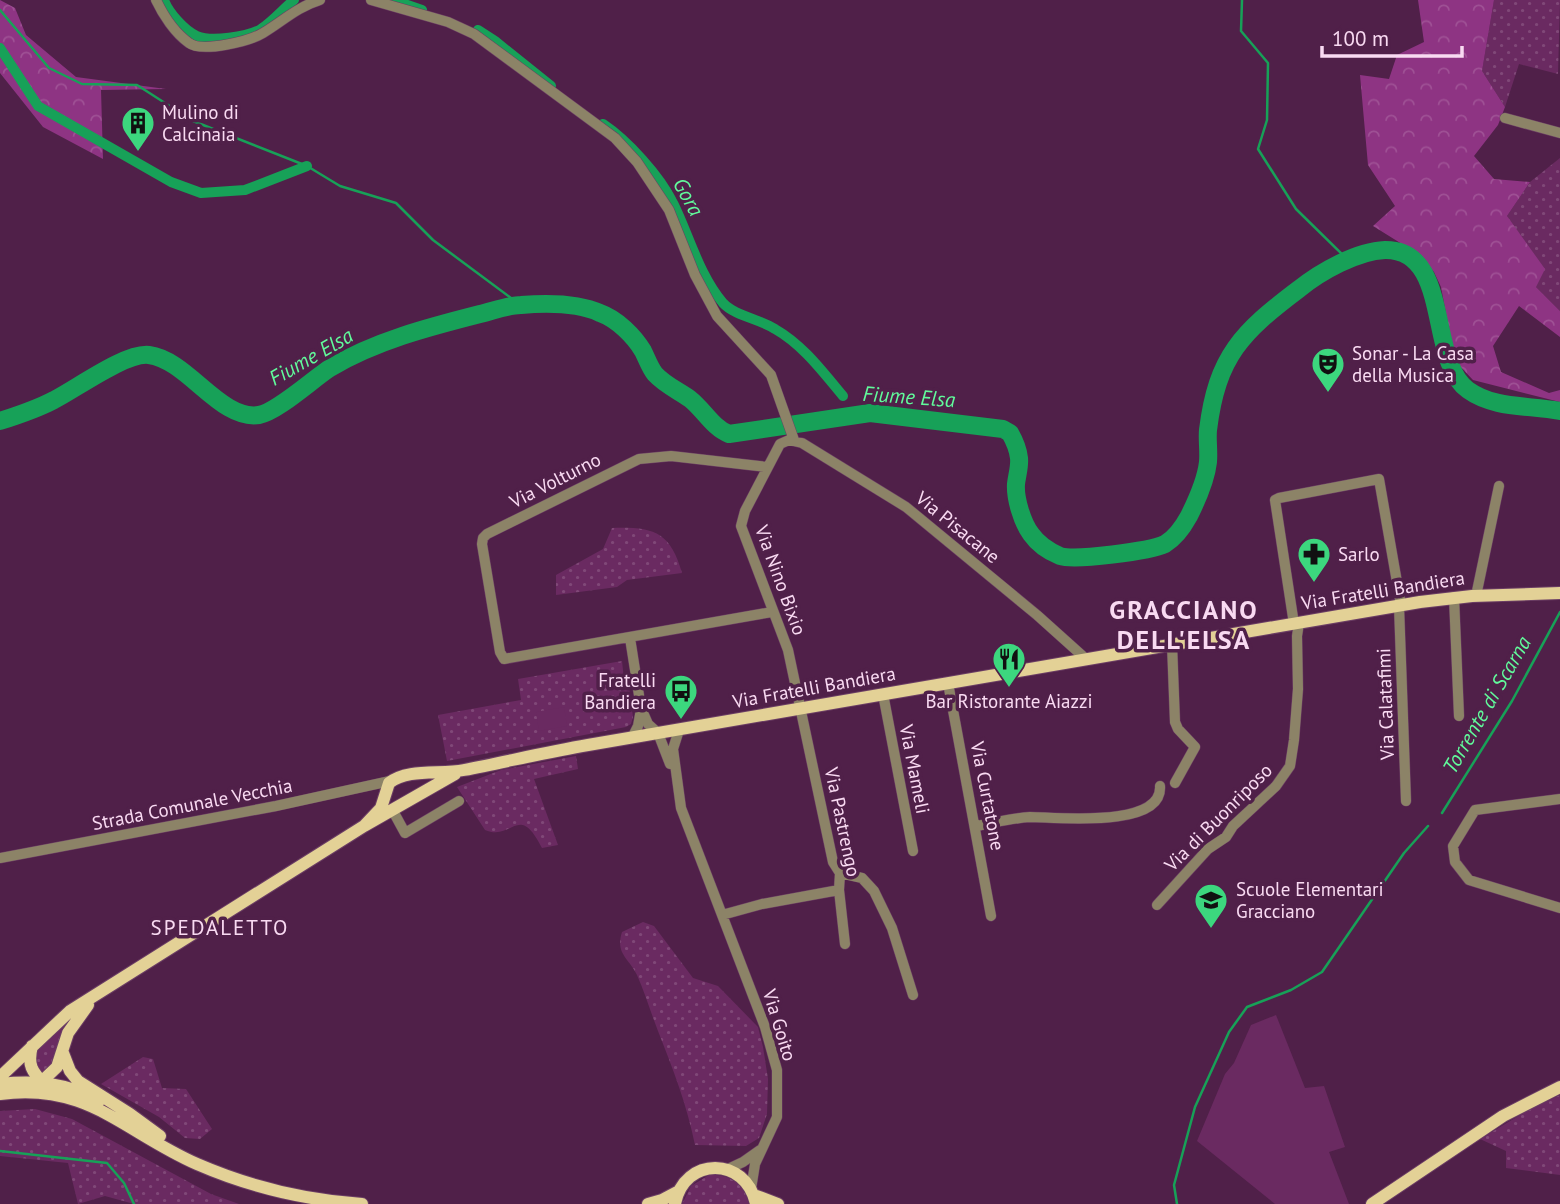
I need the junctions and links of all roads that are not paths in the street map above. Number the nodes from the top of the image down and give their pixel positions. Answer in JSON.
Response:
{"nodes":[{"id":1,"x":156,"y":0,"type":"edge"},
{"id":2,"x":320,"y":0,"type":"edge"},
{"id":3,"x":371,"y":0,"type":"edge"},
{"id":4,"x":1505,"y":118,"type":"dead end"},
{"id":5,"x":1560,"y":133,"type":"edge"},
{"id":6,"x":793,"y":435,"type":"junction"},
{"id":7,"x":767,"y":467,"type":"junction"},
{"id":8,"x":1499,"y":486,"type":"dead end"},
{"id":9,"x":1560,"y":593,"type":"edge"},
{"id":10,"x":1476,"y":596,"type":"junction"},
{"id":11,"x":1454,"y":597,"type":"junction"},
{"id":12,"x":1400,"y":605,"type":"junction"},
{"id":13,"x":772,"y":612,"type":"junction"},
{"id":14,"x":1297,"y":623,"type":"junction"},
{"id":15,"x":630,"y":638,"type":"junction"},
{"id":16,"x":1172,"y":644,"type":"junction"},
{"id":17,"x":1086,"y":659,"type":"junction"},
{"id":18,"x":948,"y":683,"type":"junction"},
{"id":19,"x":883,"y":694,"type":"junction"},
{"id":20,"x":641,"y":708,"type":"junction"},
{"id":21,"x":801,"y":708,"type":"junction"},
{"id":22,"x":1459,"y":716,"type":"dead end"},
{"id":23,"x":679,"y":730,"type":"junction"},
{"id":24,"x":658,"y":733,"type":"junction"},
{"id":25,"x":632,"y":737,"type":"junction"},
{"id":26,"x":463,"y":770,"type":"junction"},
{"id":27,"x":675,"y":774,"type":"junction"},
{"id":28,"x":416,"y":775,"type":"junction"},
{"id":29,"x":1175,"y":783,"type":"dead end"},
{"id":30,"x":1160,"y":786,"type":"dead end"},
{"id":31,"x":388,"y":787,"type":"junction"},
{"id":32,"x":423,"y":792,"type":"junction"},
{"id":33,"x":1560,"y":799,"type":"edge"},
{"id":34,"x":1406,"y":800,"type":"dead end"},
{"id":35,"x":459,"y":801,"type":"dead end"},
{"id":36,"x":396,"y":809,"type":"junction"},
{"id":37,"x":364,"y":826,"type":"junction"},
{"id":38,"x":976,"y":826,"type":"junction"},
{"id":39,"x":913,"y":851,"type":"dead end"},
{"id":40,"x":0,"y":858,"type":"edge"},
{"id":41,"x":840,"y":873,"type":"junction"},
{"id":42,"x":839,"y":890,"type":"junction"},
{"id":43,"x":1157,"y":905,"type":"dead end"},
{"id":44,"x":1560,"y":908,"type":"edge"},
{"id":45,"x":722,"y":915,"type":"junction"},
{"id":46,"x":991,"y":916,"type":"dead end"},
{"id":47,"x":845,"y":944,"type":"dead end"},
{"id":48,"x":913,"y":995,"type":"dead end"},
{"id":49,"x":95,"y":997,"type":"junction"},
{"id":50,"x":32,"y":1046,"type":"junction"},
{"id":51,"x":63,"y":1054,"type":"junction"},
{"id":52,"x":0,"y":1077,"type":"edge"},
{"id":53,"x":43,"y":1083,"type":"junction"},
{"id":54,"x":0,"y":1084,"type":"edge"},
{"id":55,"x":1560,"y":1087,"type":"edge"},
{"id":56,"x":0,"y":1092,"type":"edge"},
{"id":57,"x":101,"y":1111,"type":"junction"},
{"id":58,"x":160,"y":1136,"type":"junction"},
{"id":59,"x":763,"y":1147,"type":"junction"},
{"id":60,"x":210,"y":1168,"type":"junction"},
{"id":61,"x":727,"y":1169,"type":"junction"},
{"id":62,"x":753,"y":1196,"type":"edge"},
{"id":63,"x":677,"y":1198,"type":"edge"},
{"id":64,"x":362,"y":1204,"type":"edge"},
{"id":65,"x":648,"y":1204,"type":"edge"},
{"id":66,"x":778,"y":1204,"type":"edge"},
{"id":67,"x":1372,"y":1204,"type":"edge"}],
"edges":[{"from":1,"to":2,"type":"street"},
{"from":3,"to":6,"type":"street"},
{"from":4,"to":5,"type":"street"},
{"from":6,"to":7,"type":"street","name":"Via Nino Bixio"},
{"from":6,"to":17,"type":"street","name":"Via Pisacane"},
{"from":7,"to":13,"type":"street","name":"Via Nino Bixio"},
{"from":7,"to":15,"type":"street","name":"Via Volturno"},
{"from":8,"to":10,"type":"street"},
{"from":9,"to":10,"type":"main road","name":"Via Fratelli Bandiera"},
{"from":10,"to":11,"type":"main road","name":"Via Fratelli Bandiera"},
{"from":11,"to":12,"type":"main road","name":"Via Fratelli Bandiera"},
{"from":11,"to":22,"type":"street"},
{"from":12,"to":14,"type":"main road","name":"Via Fratelli Bandiera"},
{"from":12,"to":14,"type":"street","name":"Via Calatafimi"},
{"from":12,"to":34,"type":"street","name":"Via Calatafimi"},
{"from":13,"to":15,"type":"street"},
{"from":13,"to":21,"type":"street","name":"Via Nino Bixio"},
{"from":14,"to":16,"type":"main road","name":"Via Fratelli Bandiera"},
{"from":14,"to":43,"type":"street","name":"Via di Buonriposo"},
{"from":15,"to":20,"type":"street"},
{"from":16,"to":17,"type":"main road","name":"Via Fratelli Bandiera"},
{"from":16,"to":29,"type":"street"},
{"from":17,"to":18,"type":"main road","name":"Via Fratelli Bandiera"},
{"from":18,"to":19,"type":"main road","name":"Via Fratelli Bandiera"},
{"from":18,"to":38,"type":"street","name":"Via Curtatone"},
{"from":19,"to":21,"type":"main road","name":"Via Fratelli Bandiera"},
{"from":19,"to":39,"type":"street","name":"Via Mameli"},
{"from":20,"to":24,"type":"street","name":"Via Goito"},
{"from":20,"to":25,"type":"street"},
{"from":21,"to":23,"type":"main road","name":"Via Fratelli Bandiera"},
{"from":21,"to":41,"type":"street","name":"Via Pastrengo"},
{"from":23,"to":24,"type":"main road","name":"Via Fratelli Bandiera"},
{"from":23,"to":27,"type":"street","name":"Via Goito"},
{"from":24,"to":25,"type":"main road","name":"Via Fratelli Bandiera"},
{"from":24,"to":27,"type":"street","name":"Via Goito"},
{"from":25,"to":26,"type":"main road","name":"Via Fratelli Bandiera"},
{"from":26,"to":28,"type":"main road","name":"Via Fratelli Bandiera"},
{"from":26,"to":32,"type":"main road","name":"Via Fratelli Bandiera"},
{"from":27,"to":45,"type":"street","name":"Via Goito"},
{"from":28,"to":31,"type":"main road","name":"Via Fratelli Bandiera"},
{"from":28,"to":32,"type":"main road"},
{"from":30,"to":38,"type":"street"},
{"from":31,"to":36,"type":"main road"},
{"from":31,"to":37,"type":"main road","name":"Via Fratelli Bandiera"},
{"from":31,"to":40,"type":"street","name":"Strada Comunale Vecchia"},
{"from":32,"to":36,"type":"main road","name":"Via Fratelli Bandiera"},
{"from":33,"to":44,"type":"street"},
{"from":35,"to":36,"type":"street"},
{"from":36,"to":37,"type":"main road","name":"Via Fratelli Bandiera"},
{"from":37,"to":49,"type":"main road","name":"Via Fratelli Bandiera"},
{"from":38,"to":46,"type":"street","name":"Via Curtatone"},
{"from":41,"to":42,"type":"street","name":"Via Pastrengo"},
{"from":41,"to":48,"type":"street"},
{"from":42,"to":45,"type":"street"},
{"from":42,"to":47,"type":"street","name":"Via Pastrengo"},
{"from":45,"to":59,"type":"street","name":"Via Goito"},
{"from":49,"to":50,"type":"main road","name":"Via Fratelli Bandiera"},
{"from":49,"to":51,"type":"main road","name":"Via Fratelli Bandiera"},
{"from":50,"to":52,"type":"main road","name":"Via Fratelli Bandiera"},
{"from":50,"to":53,"type":"main road"},
{"from":51,"to":53,"type":"main road","name":"Via Fratelli Bandiera"},
{"from":51,"to":58,"type":"main road"},
{"from":53,"to":54,"type":"main road"},
{"from":53,"to":56,"type":"main road"},
{"from":53,"to":57,"type":"main road"},
{"from":53,"to":58,"type":"main road"},
{"from":55,"to":67,"type":"main road"},
{"from":56,"to":57,"type":"main road"},
{"from":57,"to":60,"type":"main road"},
{"from":58,"to":60,"type":"main road"},
{"from":59,"to":61,"type":"street"},
{"from":59,"to":62,"type":"street","name":"Via Goito"},
{"from":60,"to":64,"type":"main road"},
{"from":61,"to":62,"type":"main road"},
{"from":61,"to":63,"type":"main road"},
{"from":62,"to":66,"type":"main road"},
{"from":63,"to":65,"type":"main road"}]}
